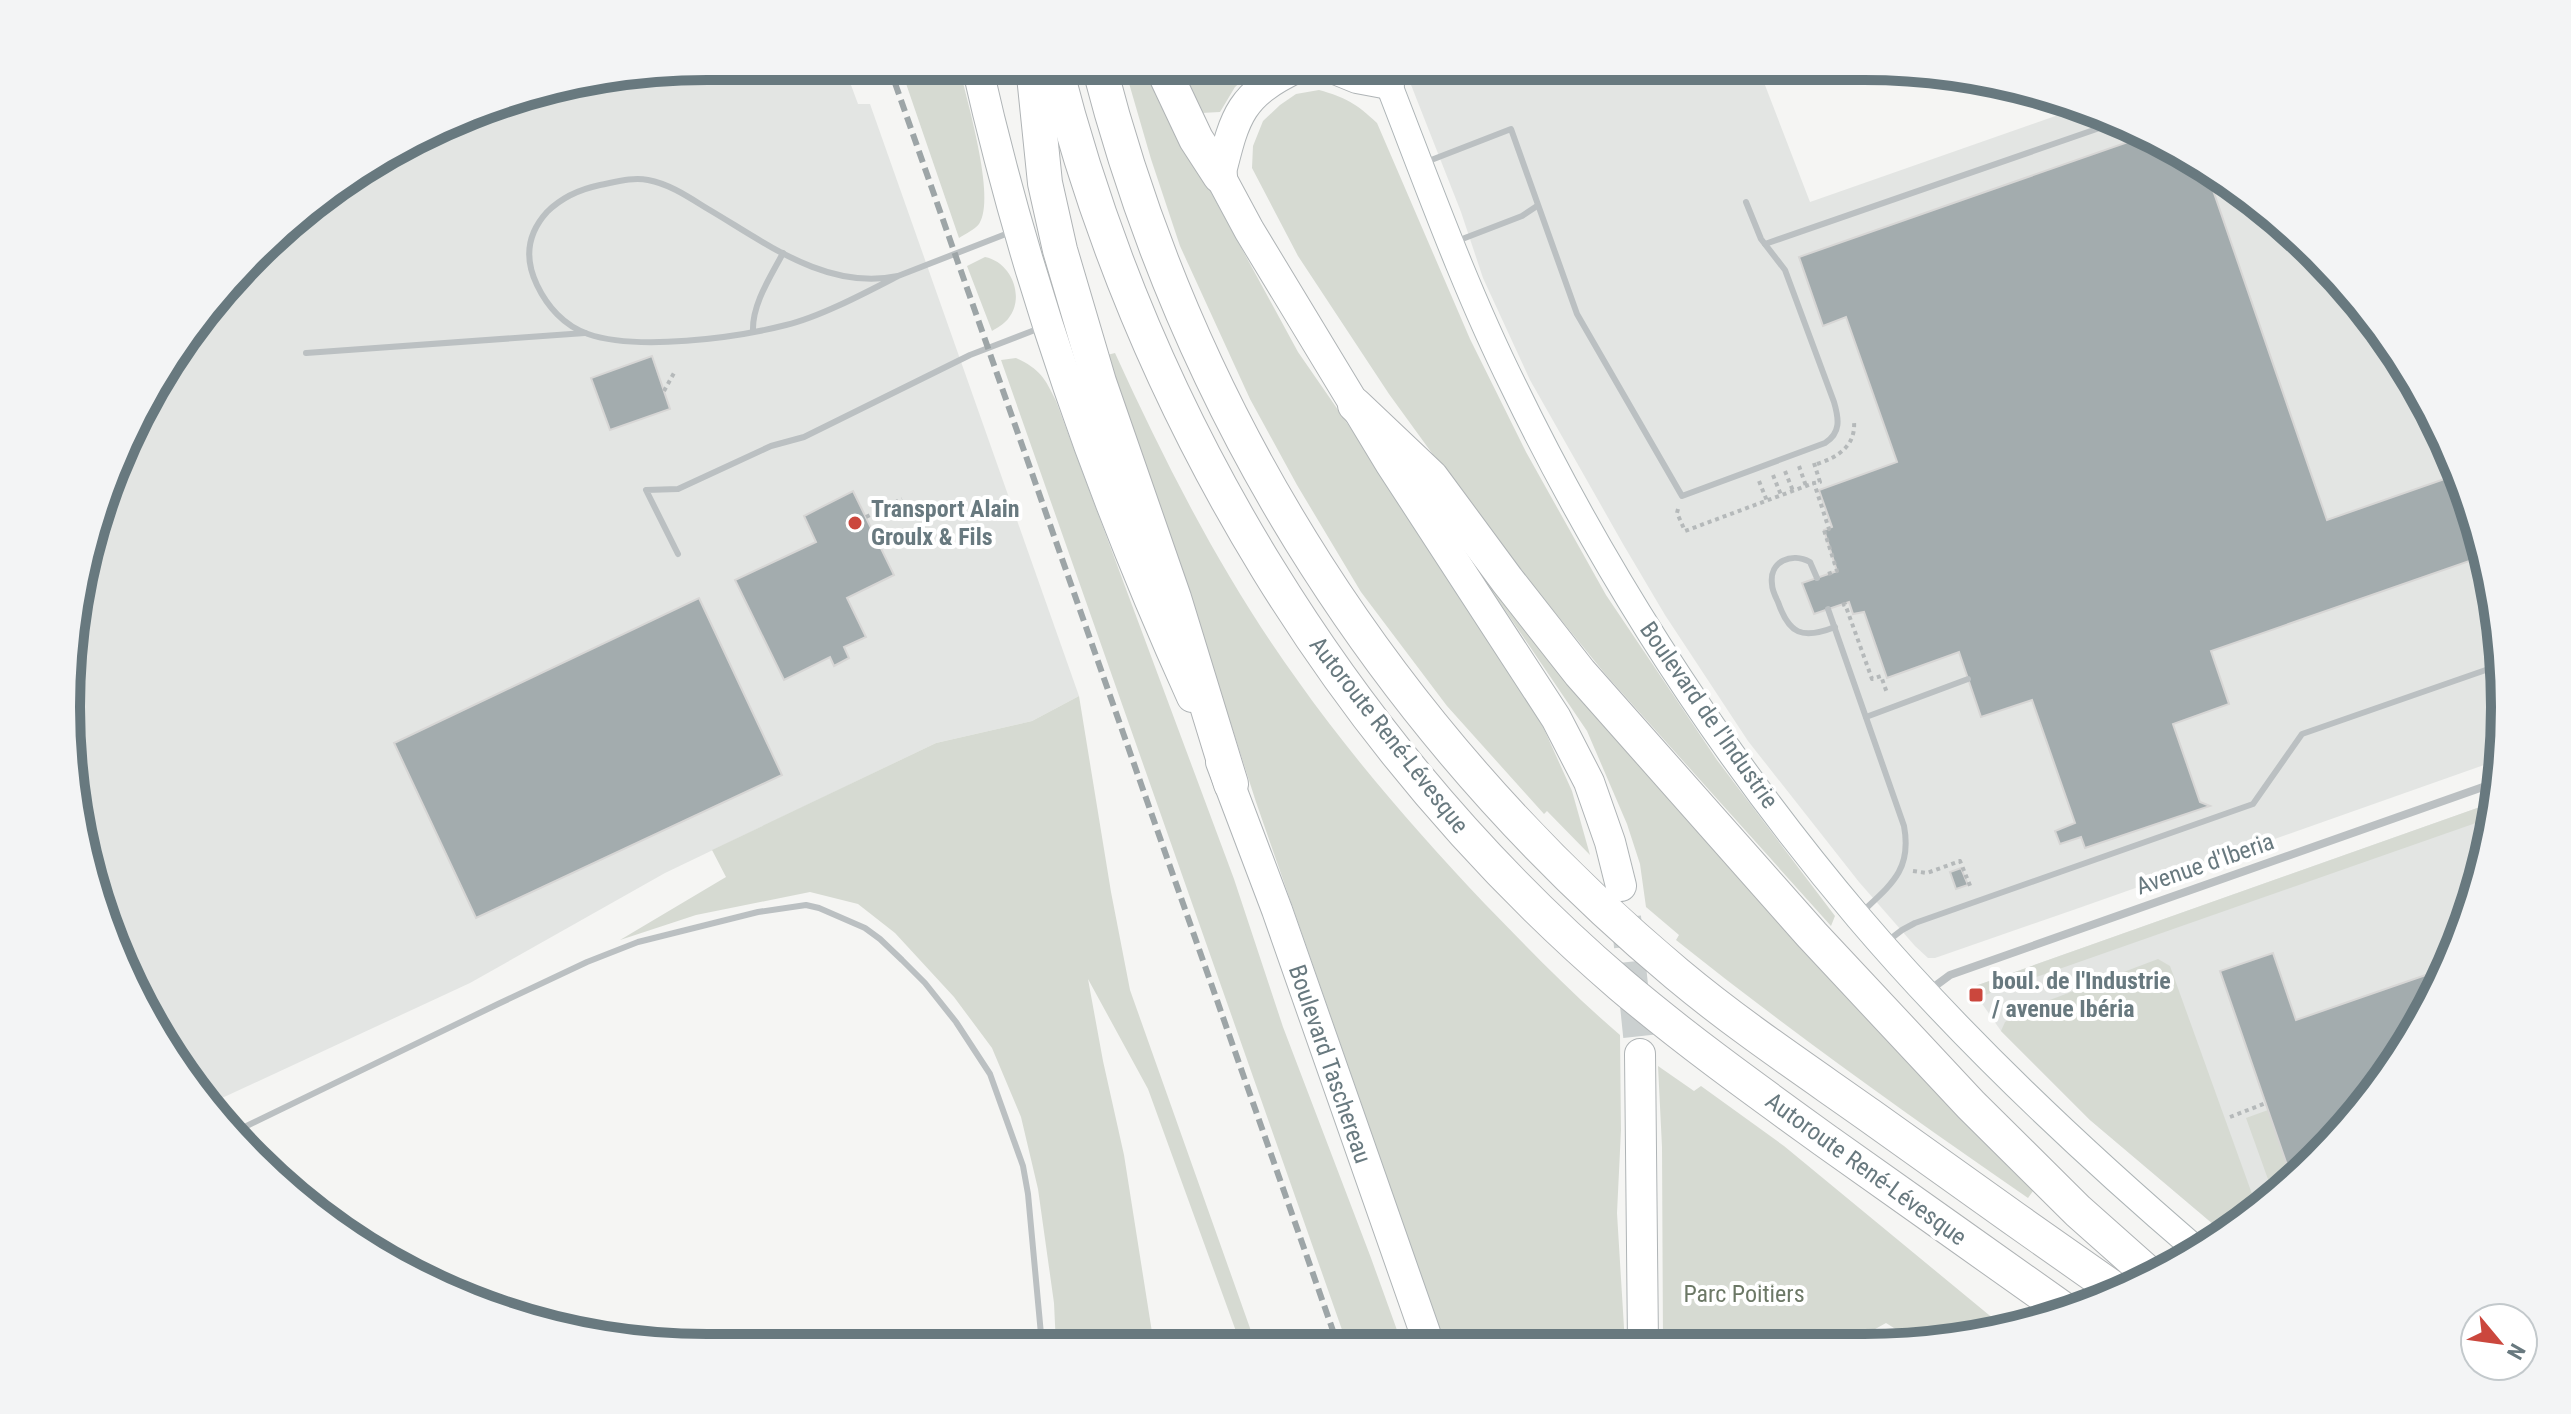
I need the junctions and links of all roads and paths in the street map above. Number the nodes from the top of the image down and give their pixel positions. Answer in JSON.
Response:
{"nodes":[{"id":1,"x":980,"y":80,"type":"edge"},
{"id":2,"x":1034,"y":80,"type":"edge"},
{"id":3,"x":1059,"y":80,"type":"edge"},
{"id":4,"x":1103,"y":80,"type":"edge"},
{"id":5,"x":1168,"y":80,"type":"edge"},
{"id":6,"x":1273,"y":80,"type":"edge"},
{"id":7,"x":1388,"y":80,"type":"edge"},
{"id":8,"x":2102,"y":127,"type":"edge"},
{"id":9,"x":1419,"y":165,"type":"junction"},
{"id":10,"x":1220,"y":176,"type":"junction"},
{"id":11,"x":1746,"y":202,"type":"dead end"},
{"id":12,"x":1537,"y":206,"type":"junction"},
{"id":13,"x":1018,"y":229,"type":"junction"},
{"id":14,"x":1450,"y":244,"type":"junction"},
{"id":15,"x":1765,"y":244,"type":"junction"},
{"id":16,"x":783,"y":253,"type":"junction"},
{"id":17,"x":898,"y":276,"type":"junction"},
{"id":18,"x":1048,"y":326,"type":"junction"},
{"id":19,"x":753,"y":331,"type":"junction"},
{"id":20,"x":585,"y":333,"type":"junction"},
{"id":21,"x":306,"y":353,"type":"dead end"},
{"id":22,"x":674,"y":373,"type":"dead end"},
{"id":23,"x":664,"y":391,"type":"dead end"},
{"id":24,"x":1355,"y":405,"type":"junction"},
{"id":25,"x":1795,"y":455,"type":"junction"},
{"id":26,"x":1781,"y":460,"type":"junction"},
{"id":27,"x":1769,"y":464,"type":"junction"},
{"id":28,"x":1815,"y":465,"type":"dead end"},
{"id":29,"x":1755,"y":470,"type":"junction"},
{"id":30,"x":1814,"y":483,"type":"junction"},
{"id":31,"x":1806,"y":486,"type":"junction"},
{"id":32,"x":1793,"y":491,"type":"junction"},
{"id":33,"x":1781,"y":495,"type":"junction"},
{"id":34,"x":1682,"y":496,"type":"junction"},
{"id":35,"x":902,"y":499,"type":"dead end"},
{"id":36,"x":1767,"y":501,"type":"junction"},
{"id":37,"x":866,"y":517,"type":"dead end"},
{"id":38,"x":678,"y":554,"type":"dead end"},
{"id":39,"x":1830,"y":574,"type":"dead end"},
{"id":40,"x":1817,"y":578,"type":"dead end"},
{"id":41,"x":1840,"y":606,"type":"dead end"},
{"id":42,"x":1828,"y":609,"type":"dead end"},
{"id":43,"x":1835,"y":627,"type":"junction"},
{"id":44,"x":2490,"y":669,"type":"edge"},
{"id":45,"x":1968,"y":679,"type":"dead end"},
{"id":46,"x":1889,"y":698,"type":"dead end"},
{"id":47,"x":1866,"y":717,"type":"junction"},
{"id":48,"x":1231,"y":784,"type":"junction"},
{"id":49,"x":2486,"y":786,"type":"edge"},
{"id":50,"x":1915,"y":871,"type":"dead end"},
{"id":51,"x":1621,"y":886,"type":"tunnel mouth"},
{"id":52,"x":1971,"y":888,"type":"dead end"},
{"id":53,"x":1857,"y":916,"type":"junction"},
{"id":54,"x":1883,"y":945,"type":"junction"},
{"id":55,"x":1927,"y":992,"type":"junction"},
{"id":56,"x":1640,"y":1054,"type":"tunnel mouth"},
{"id":57,"x":2266,"y":1103,"type":"dead end"},
{"id":58,"x":2230,"y":1117,"type":"dead end"},
{"id":59,"x":243,"y":1128,"type":"edge"},
{"id":60,"x":2189,"y":1243,"type":"edge"},
{"id":61,"x":1998,"y":1264,"type":"junction"},
{"id":62,"x":2142,"y":1268,"type":"edge"},
{"id":63,"x":2108,"y":1284,"type":"edge"},
{"id":64,"x":2056,"y":1304,"type":"edge"},
{"id":65,"x":2045,"y":1307,"type":"edge"},
{"id":66,"x":1041,"y":1334,"type":"edge"},
{"id":67,"x":1425,"y":1334,"type":"edge"},
{"id":68,"x":1643,"y":1334,"type":"edge"}],
"edges":[{"from":1,"to":13,"type":"main road","name":"Boulevard Taschereau"},
{"from":2,"to":48,"type":"highway"},
{"from":3,"to":61,"type":"highway","name":"Autoroute René-Lévesque"},
{"from":4,"to":63,"type":"highway","name":"Autoroute René-Lévesque"},
{"from":5,"to":10,"type":"highway"},
{"from":6,"to":10,"type":"main road"},
{"from":7,"to":9,"type":"street","name":"Boulevard de l'Industrie"},
{"from":8,"to":15,"type":"lane"},
{"from":9,"to":12,"type":"lane"},
{"from":9,"to":14,"type":"street","name":"Boulevard de l'Industrie"},
{"from":10,"to":24,"type":"main road"},
{"from":11,"to":15,"type":"lane"},
{"from":12,"to":14,"type":"lane"},
{"from":12,"to":34,"type":"lane"},
{"from":13,"to":17,"type":"lane"},
{"from":13,"to":18,"type":"main road","name":"Boulevard Taschereau"},
{"from":14,"to":53,"type":"street","name":"Boulevard de l'Industrie"},
{"from":15,"to":25,"type":"lane"},
{"from":16,"to":17,"type":"lane"},
{"from":16,"to":19,"type":"lane"},
{"from":16,"to":20,"type":"lane"},
{"from":17,"to":19,"type":"lane"},
{"from":18,"to":38,"type":"lane"},
{"from":18,"to":48,"type":"main road","name":"Boulevard Taschereau"},
{"from":19,"to":20,"type":"lane"},
{"from":20,"to":21,"type":"lane"},
{"from":22,"to":23,"type":"path"},
{"from":24,"to":51,"type":"main road"},
{"from":24,"to":62,"type":"highway"},
{"from":25,"to":26,"type":"lane"},
{"from":25,"to":31,"type":"path"},
{"from":26,"to":27,"type":"lane"},
{"from":26,"to":32,"type":"path"},
{"from":27,"to":29,"type":"lane"},
{"from":27,"to":33,"type":"path"},
{"from":28,"to":30,"type":"path"},
{"from":29,"to":34,"type":"lane"},
{"from":29,"to":36,"type":"path"},
{"from":30,"to":31,"type":"path"},
{"from":30,"to":39,"type":"path"},
{"from":31,"to":32,"type":"path"},
{"from":32,"to":33,"type":"path"},
{"from":33,"to":36,"type":"path"},
{"from":34,"to":36,"type":"path"},
{"from":35,"to":37,"type":"path"},
{"from":40,"to":43,"type":"lane"},
{"from":41,"to":46,"type":"path"},
{"from":42,"to":43,"type":"lane"},
{"from":43,"to":47,"type":"lane"},
{"from":44,"to":54,"type":"lane"},
{"from":45,"to":47,"type":"lane"},
{"from":47,"to":53,"type":"lane"},
{"from":48,"to":67,"type":"main road","name":"Boulevard Taschereau"},
{"from":49,"to":55,"type":"street","name":"Avenue d'Iberia"},
{"from":50,"to":52,"type":"path"},
{"from":53,"to":54,"type":"street","name":"Boulevard de l'Industrie"},
{"from":54,"to":55,"type":"street","name":"Boulevard de l'Industrie"},
{"from":55,"to":60,"type":"street","name":"Boulevard de l'Industrie"},
{"from":56,"to":68,"type":"main road"},
{"from":57,"to":58,"type":"path"},
{"from":59,"to":66,"type":"lane"},
{"from":61,"to":64,"type":"highway","name":"Autoroute René-Lévesque"},
{"from":61,"to":65,"type":"highway"}]}
